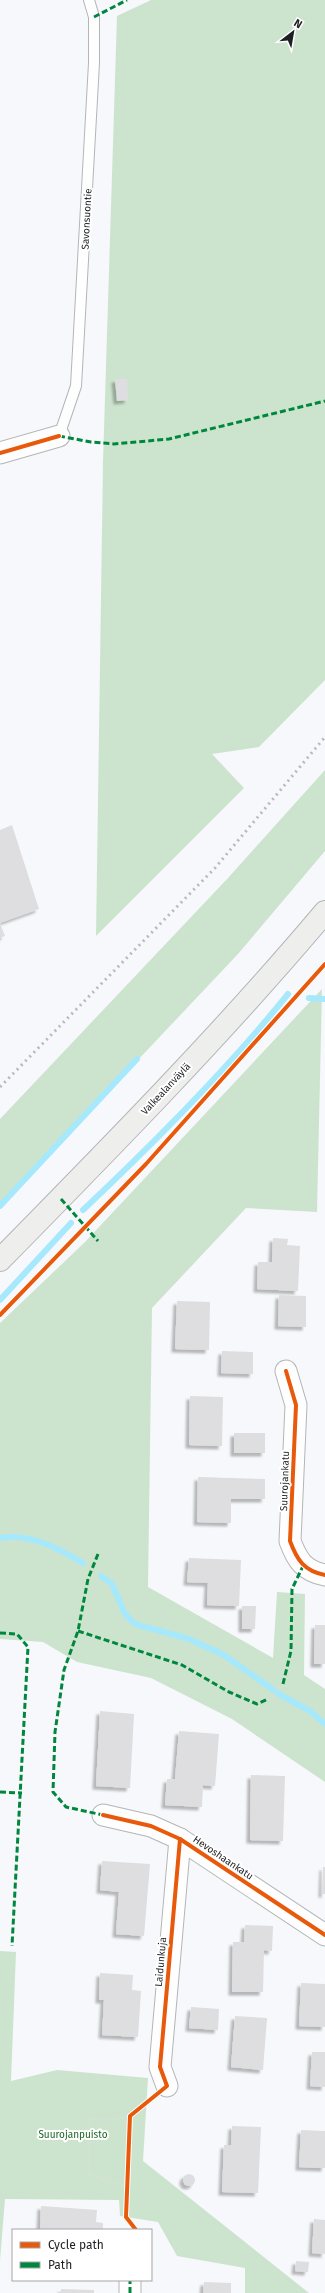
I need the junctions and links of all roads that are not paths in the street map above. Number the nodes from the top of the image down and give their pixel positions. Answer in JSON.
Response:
{"nodes":[{"id":1,"x":89,"y":0,"type":"edge"},
{"id":2,"x":59,"y":436,"type":"joint"},
{"id":3,"x":0,"y":453,"type":"edge"},
{"id":4,"x":325,"y":912,"type":"edge"},
{"id":5,"x":0,"y":1260,"type":"edge"},
{"id":6,"x":286,"y":1371,"type":"dead end"},
{"id":7,"x":325,"y":1575,"type":"edge"},
{"id":8,"x":103,"y":1815,"type":"dead end"},
{"id":9,"x":180,"y":1839,"type":"junction"},
{"id":10,"x":325,"y":1935,"type":"edge"},
{"id":11,"x":167,"y":2086,"type":"dead end"},
{"id":12,"x":130,"y":2281,"type":"edge"},
{"id":13,"x":130,"y":2293,"type":"edge"}],
"edges":[{"from":1,"to":2,"type":"lane","name":"Savonsuontie"},
{"from":2,"to":3,"type":"street"},
{"from":4,"to":5,"type":"main road","name":"Valkealanväylä"},
{"from":6,"to":7,"type":"street","name":"Suurojankatu"},
{"from":8,"to":9,"type":"street","name":"Hevoshaankatu"},
{"from":9,"to":10,"type":"street","name":"Hevoshaankatu"},
{"from":9,"to":11,"type":"street","name":"Laidunkuja"},
{"from":12,"to":13,"type":"street"}]}
